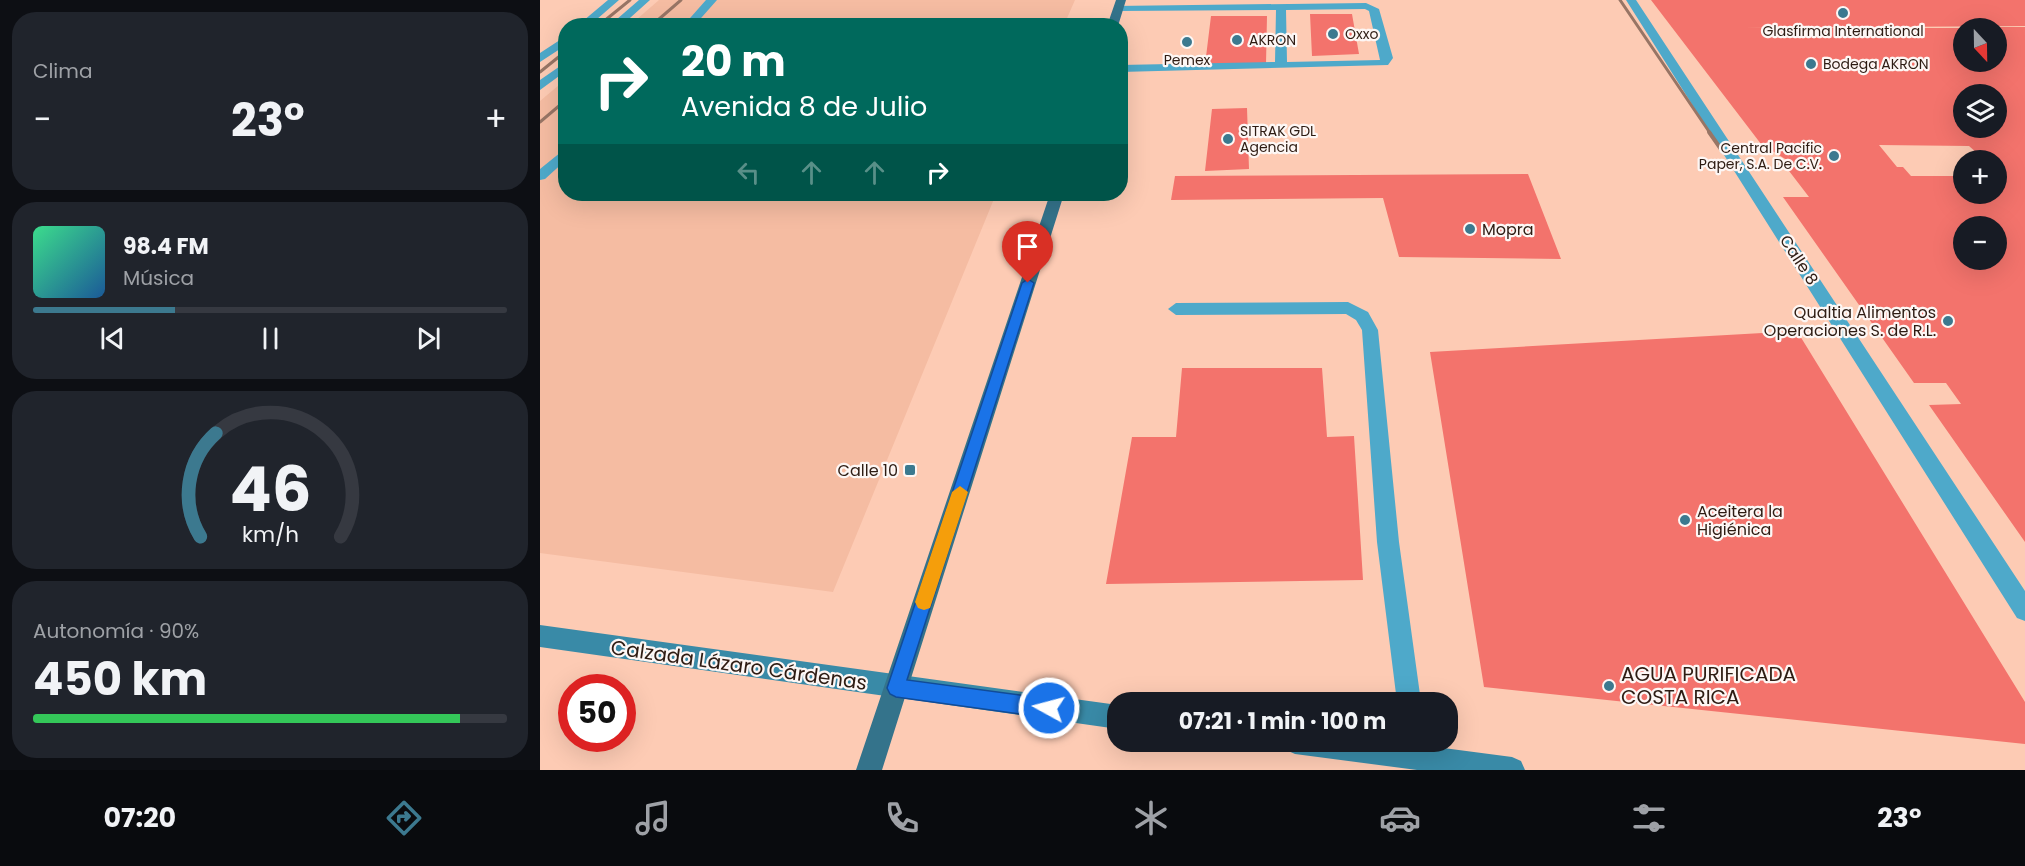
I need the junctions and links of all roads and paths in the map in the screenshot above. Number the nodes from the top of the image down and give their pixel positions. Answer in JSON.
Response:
{"nodes":[{"id":1,"x":614,"y":0,"type":"edge"},
{"id":2,"x":645,"y":0,"type":"edge"},
{"id":3,"x":712,"y":0,"type":"edge"},
{"id":4,"x":1631,"y":0,"type":"edge"},
{"id":5,"x":1119,"y":4,"type":"edge"},
{"id":6,"x":1281,"y":7,"type":"junction"},
{"id":7,"x":592,"y":18,"type":"edge"},
{"id":8,"x":624,"y":18,"type":"edge"},
{"id":9,"x":695,"y":18,"type":"edge"},
{"id":10,"x":558,"y":45,"type":"edge"},
{"id":11,"x":540,"y":59,"type":"edge"},
{"id":12,"x":1281,"y":66,"type":"junction"},
{"id":13,"x":1128,"y":69,"type":"edge"},
{"id":14,"x":558,"y":71,"type":"edge"},
{"id":15,"x":540,"y":86,"type":"edge"},
{"id":16,"x":558,"y":159,"type":"edge"},
{"id":17,"x":540,"y":176,"type":"edge"},
{"id":18,"x":1055,"y":201,"type":"edge"},
{"id":19,"x":1176,"y":309,"type":"dead end"},
{"id":20,"x":2025,"y":612,"type":"edge"},
{"id":21,"x":540,"y":636,"type":"edge"},
{"id":22,"x":896,"y":688,"type":"junction"},
{"id":23,"x":1408,"y":692,"type":"edge"},
{"id":24,"x":1107,"y":716,"type":"edge"},
{"id":25,"x":1429,"y":752,"type":"edge"},
{"id":26,"x":869,"y":770,"type":"edge"},
{"id":27,"x":1512,"y":770,"type":"edge"}],
"edges":[{"from":1,"to":7,"type":"street"},
{"from":2,"to":8,"type":"street"},
{"from":3,"to":9,"type":"street"},
{"from":4,"to":20,"type":"street","name":"Calle 8"},
{"from":5,"to":6,"type":"street"},
{"from":6,"to":12,"type":"street"},
{"from":6,"to":12,"type":"street"},
{"from":10,"to":11,"type":"street"},
{"from":12,"to":13,"type":"street"},
{"from":14,"to":15,"type":"street"},
{"from":16,"to":17,"type":"street"},
{"from":18,"to":22,"type":"main road"},
{"from":19,"to":23,"type":"street"},
{"from":21,"to":22,"type":"main road","name":"Calzada Lázaro Cárdenas"},
{"from":22,"to":24,"type":"main road","name":"Calzada Lázaro Cárdenas"},
{"from":22,"to":26,"type":"main road"},
{"from":25,"to":27,"type":"main road"}]}
